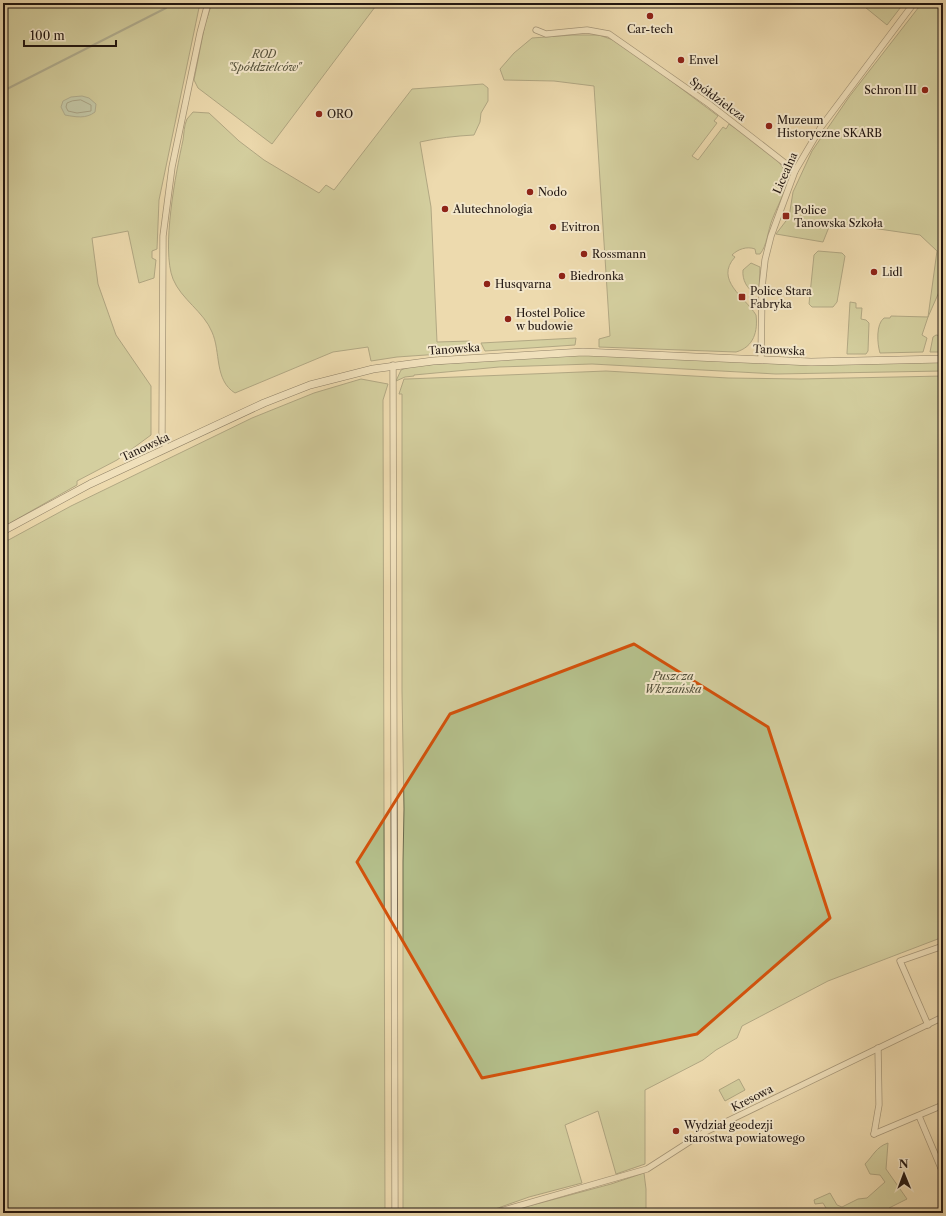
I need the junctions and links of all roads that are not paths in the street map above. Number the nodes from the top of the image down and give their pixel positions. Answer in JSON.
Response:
{"nodes":[{"id":1,"x":208,"y":3,"type":"edge"},
{"id":2,"x":914,"y":3,"type":"edge"},
{"id":3,"x":536,"y":30,"type":"dead end"},
{"id":4,"x":795,"y":171,"type":"junction"},
{"id":5,"x":943,"y":359,"type":"edge"},
{"id":6,"x":761,"y":360,"type":"junction"},
{"id":7,"x":393,"y":365,"type":"junction"},
{"id":8,"x":166,"y":448,"type":"junction"},
{"id":9,"x":3,"y":531,"type":"edge"},
{"id":10,"x":943,"y":946,"type":"edge"},
{"id":11,"x":943,"y":1017,"type":"edge"},
{"id":12,"x":928,"y":1025,"type":"junction"},
{"id":13,"x":878,"y":1048,"type":"junction"},
{"id":14,"x":943,"y":1105,"type":"edge"},
{"id":15,"x":919,"y":1116,"type":"junction"},
{"id":16,"x":943,"y":1173,"type":"edge"},
{"id":17,"x":395,"y":1213,"type":"edge"},
{"id":18,"x":494,"y":1213,"type":"edge"}],
"edges":[{"from":1,"to":8,"type":"street"},
{"from":2,"to":4,"type":"street","name":"Licealna"},
{"from":3,"to":4,"type":"street","name":"Spółdzielcza"},
{"from":4,"to":6,"type":"street","name":"Licealna"},
{"from":5,"to":6,"type":"main road","name":"Tanowska"},
{"from":6,"to":7,"type":"main road","name":"Tanowska"},
{"from":7,"to":8,"type":"main road","name":"Tanowska"},
{"from":7,"to":17,"type":"street"},
{"from":8,"to":9,"type":"main road","name":"Tanowska"},
{"from":10,"to":12,"type":"street"},
{"from":11,"to":12,"type":"street","name":"Kresowa"},
{"from":12,"to":13,"type":"street","name":"Kresowa"},
{"from":13,"to":15,"type":"street"},
{"from":13,"to":18,"type":"street","name":"Kresowa"},
{"from":14,"to":15,"type":"street"},
{"from":15,"to":16,"type":"street"}]}
